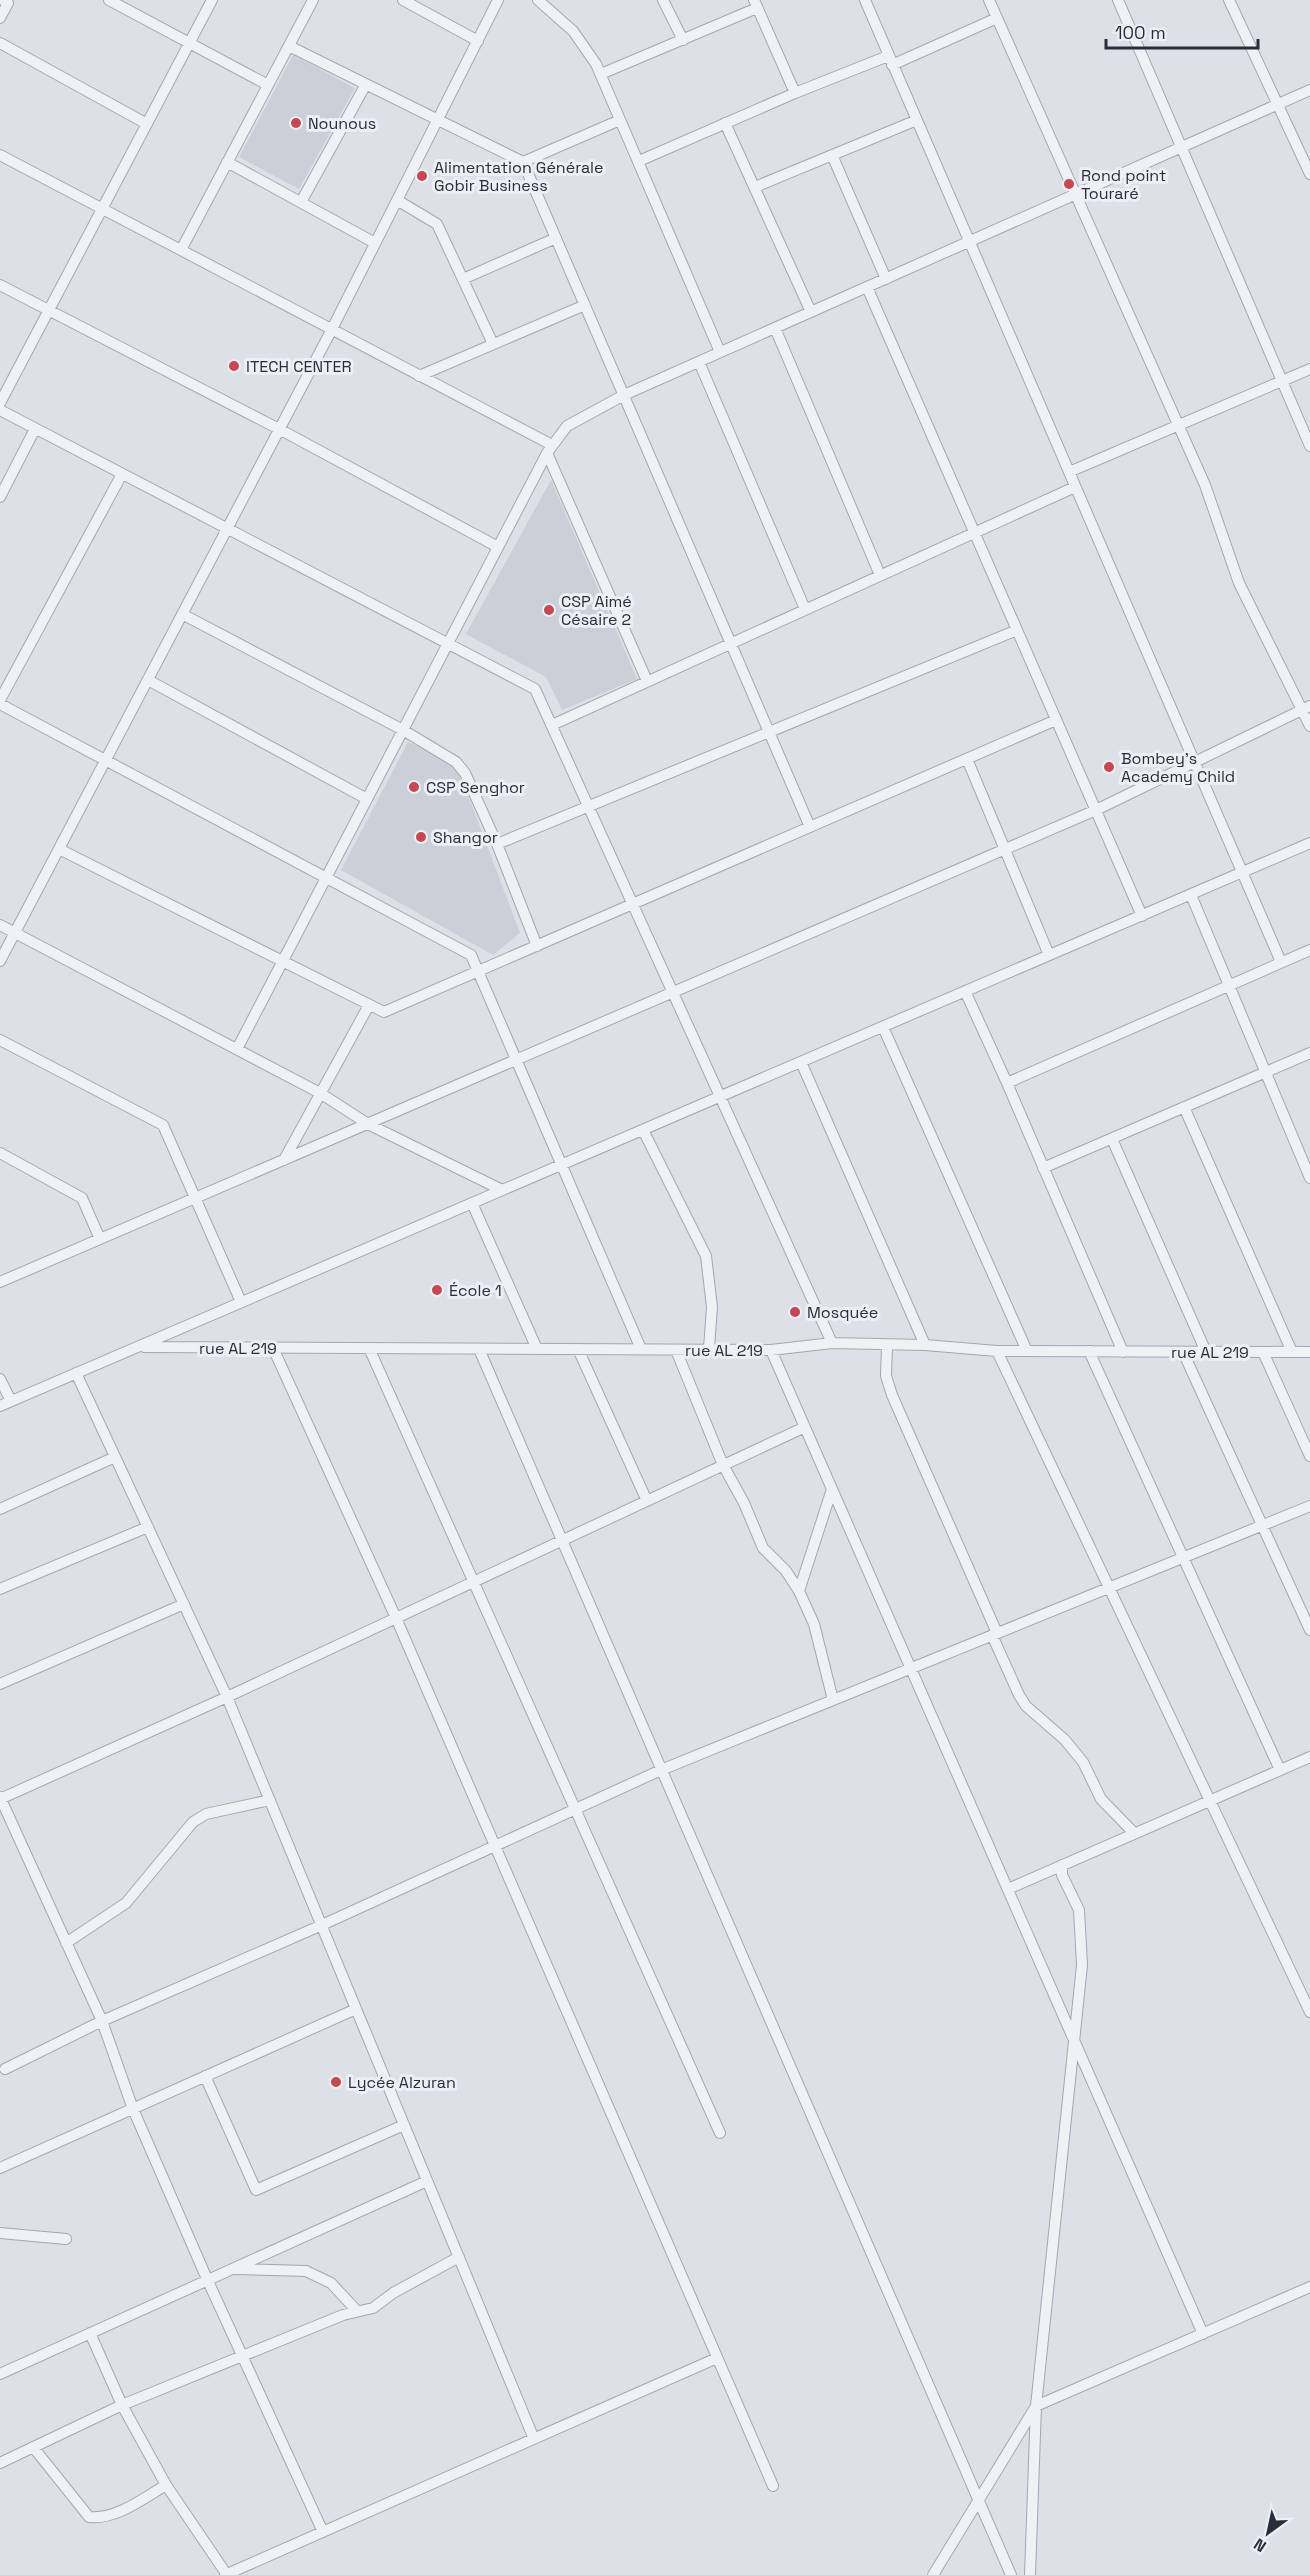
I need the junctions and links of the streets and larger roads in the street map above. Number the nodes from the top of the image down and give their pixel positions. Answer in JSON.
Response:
{"nodes":[{"id":1,"x":3,"y":0,"type":"edge"},
{"id":2,"x":212,"y":0,"type":"edge"},
{"id":3,"x":313,"y":0,"type":"edge"},
{"id":4,"x":403,"y":0,"type":"edge"},
{"id":5,"x":498,"y":0,"type":"edge"},
{"id":6,"x":538,"y":0,"type":"edge"},
{"id":7,"x":663,"y":0,"type":"edge"},
{"id":8,"x":865,"y":0,"type":"edge"},
{"id":9,"x":989,"y":0,"type":"edge"},
{"id":10,"x":1118,"y":0,"type":"edge"},
{"id":11,"x":1229,"y":0,"type":"edge"},
{"id":12,"x":113,"y":1,"type":"edge"},
{"id":13,"x":756,"y":4,"type":"edge"},
{"id":14,"x":0,"y":18,"type":"edge"},
{"id":15,"x":997,"y":18,"type":"junction"},
{"id":16,"x":683,"y":40,"type":"junction"},
{"id":17,"x":478,"y":41,"type":"junction"},
{"id":18,"x":0,"y":43,"type":"edge"},
{"id":19,"x":190,"y":43,"type":"junction"},
{"id":20,"x":289,"y":46,"type":"junction"},
{"id":21,"x":890,"y":61,"type":"junction"},
{"id":22,"x":601,"y":74,"type":"junction"},
{"id":23,"x":366,"y":84,"type":"junction"},
{"id":24,"x":268,"y":85,"type":"junction"},
{"id":25,"x":1310,"y":90,"type":"edge"},
{"id":26,"x":795,"y":93,"type":"junction"},
{"id":27,"x":1278,"y":104,"type":"junction"},
{"id":28,"x":438,"y":120,"type":"junction"},
{"id":29,"x":620,"y":120,"type":"junction"},
{"id":30,"x":917,"y":120,"type":"junction"},
{"id":31,"x":725,"y":123,"type":"junction"},
{"id":32,"x":147,"y":124,"type":"junction"},
{"id":33,"x":1181,"y":147,"type":"junction"},
{"id":34,"x":0,"y":155,"type":"edge"},
{"id":35,"x":832,"y":155,"type":"junction"},
{"id":36,"x":639,"y":161,"type":"junction"},
{"id":37,"x":227,"y":162,"type":"junction"},
{"id":38,"x":523,"y":162,"type":"junction"},
{"id":39,"x":1310,"y":174,"type":"edge"},
{"id":40,"x":755,"y":188,"type":"junction"},
{"id":41,"x":1076,"y":194,"type":"junction"},
{"id":42,"x":397,"y":200,"type":"junction"},
{"id":43,"x":302,"y":202,"type":"junction"},
{"id":44,"x":102,"y":209,"type":"junction"},
{"id":45,"x":556,"y":238,"type":"junction"},
{"id":46,"x":969,"y":242,"type":"junction"},
{"id":47,"x":375,"y":243,"type":"junction"},
{"id":48,"x":180,"y":250,"type":"junction"},
{"id":49,"x":463,"y":279,"type":"junction"},
{"id":50,"x":886,"y":279,"type":"junction"},
{"id":51,"x":0,"y":285,"type":"edge"},
{"id":52,"x":867,"y":288,"type":"junction"},
{"id":53,"x":585,"y":305,"type":"junction"},
{"id":54,"x":49,"y":310,"type":"junction"},
{"id":55,"x":811,"y":312,"type":"junction"},
{"id":56,"x":775,"y":328,"type":"junction"},
{"id":57,"x":332,"y":329,"type":"junction"},
{"id":58,"x":493,"y":344,"type":"junction"},
{"id":59,"x":720,"y":352,"type":"junction"},
{"id":60,"x":699,"y":362,"type":"junction"},
{"id":61,"x":1310,"y":369,"type":"edge"},
{"id":62,"x":419,"y":376,"type":"junction"},
{"id":63,"x":1282,"y":381,"type":"junction"},
{"id":64,"x":624,"y":395,"type":"junction"},
{"id":65,"x":0,"y":403,"type":"edge"},
{"id":66,"x":0,"y":410,"type":"edge"},
{"id":67,"x":1177,"y":426,"type":"junction"},
{"id":68,"x":35,"y":429,"type":"junction"},
{"id":69,"x":279,"y":429,"type":"junction"},
{"id":70,"x":1310,"y":446,"type":"edge"},
{"id":71,"x":550,"y":449,"type":"junction"},
{"id":72,"x":1069,"y":472,"type":"junction"},
{"id":73,"x":122,"y":474,"type":"junction"},
{"id":74,"x":1075,"y":487,"type":"junction"},
{"id":75,"x":0,"y":496,"type":"edge"},
{"id":76,"x":228,"y":528,"type":"junction"},
{"id":77,"x":974,"y":533,"type":"junction"},
{"id":78,"x":498,"y":547,"type":"junction"},
{"id":79,"x":880,"y":575,"type":"junction"},
{"id":80,"x":805,"y":609,"type":"junction"},
{"id":81,"x":182,"y":614,"type":"junction"},
{"id":82,"x":1017,"y":630,"type":"junction"},
{"id":83,"x":449,"y":642,"type":"junction"},
{"id":84,"x":731,"y":643,"type":"junction"},
{"id":85,"x":148,"y":680,"type":"junction"},
{"id":86,"x":647,"y":681,"type":"junction"},
{"id":87,"x":0,"y":700,"type":"edge"},
{"id":88,"x":0,"y":704,"type":"edge"},
{"id":89,"x":1305,"y":708,"type":"edge"},
{"id":90,"x":1056,"y":720,"type":"junction"},
{"id":91,"x":552,"y":725,"type":"junction"},
{"id":92,"x":1310,"y":726,"type":"edge"},
{"id":93,"x":403,"y":729,"type":"junction"},
{"id":94,"x":769,"y":732,"type":"junction"},
{"id":95,"x":967,"y":759,"type":"junction"},
{"id":96,"x":105,"y":760,"type":"junction"},
{"id":97,"x":1195,"y":762,"type":"junction"},
{"id":98,"x":367,"y":798,"type":"junction"},
{"id":99,"x":589,"y":806,"type":"junction"},
{"id":100,"x":1096,"y":810,"type":"junction"},
{"id":101,"x":810,"y":827,"type":"junction"},
{"id":102,"x":1310,"y":843,"type":"edge"},
{"id":103,"x":497,"y":844,"type":"junction"},
{"id":104,"x":59,"y":849,"type":"junction"},
{"id":105,"x":1005,"y":849,"type":"junction"},
{"id":106,"x":1242,"y":873,"type":"junction"},
{"id":107,"x":326,"y":878,"type":"junction"},
{"id":108,"x":1191,"y":895,"type":"junction"},
{"id":109,"x":633,"y":904,"type":"junction"},
{"id":110,"x":1142,"y":916,"type":"junction"},
{"id":111,"x":0,"y":925,"type":"edge"},
{"id":112,"x":15,"y":933,"type":"junction"},
{"id":113,"x":537,"y":946,"type":"junction"},
{"id":114,"x":1310,"y":950,"type":"edge"},
{"id":115,"x":1049,"y":956,"type":"junction"},
{"id":116,"x":0,"y":961,"type":"edge"},
{"id":117,"x":282,"y":961,"type":"junction"},
{"id":118,"x":1281,"y":962,"type":"junction"},
{"id":119,"x":477,"y":972,"type":"junction"},
{"id":120,"x":1229,"y":985,"type":"junction"},
{"id":121,"x":673,"y":992,"type":"junction"},
{"id":122,"x":965,"y":992,"type":"junction"},
{"id":123,"x":369,"y":1005,"type":"junction"},
{"id":124,"x":883,"y":1027,"type":"junction"},
{"id":125,"x":0,"y":1040,"type":"edge"},
{"id":126,"x":237,"y":1049,"type":"junction"},
{"id":127,"x":1310,"y":1053,"type":"edge"},
{"id":128,"x":516,"y":1060,"type":"junction"},
{"id":129,"x":801,"y":1062,"type":"junction"},
{"id":130,"x":1266,"y":1072,"type":"junction"},
{"id":131,"x":1007,"y":1083,"type":"junction"},
{"id":132,"x":320,"y":1093,"type":"junction"},
{"id":133,"x":720,"y":1097,"type":"junction"},
{"id":134,"x":1184,"y":1107,"type":"junction"},
{"id":135,"x":369,"y":1124,"type":"junction"},
{"id":136,"x":643,"y":1130,"type":"junction"},
{"id":137,"x":1112,"y":1138,"type":"junction"},
{"id":138,"x":0,"y":1153,"type":"edge"},
{"id":139,"x":1305,"y":1153,"type":"edge"},
{"id":140,"x":284,"y":1160,"type":"junction"},
{"id":141,"x":561,"y":1165,"type":"junction"},
{"id":142,"x":1043,"y":1168,"type":"junction"},
{"id":143,"x":1310,"y":1178,"type":"edge"},
{"id":144,"x":502,"y":1190,"type":"junction"},
{"id":145,"x":195,"y":1198,"type":"junction"},
{"id":146,"x":472,"y":1203,"type":"junction"},
{"id":147,"x":100,"y":1239,"type":"junction"},
{"id":148,"x":0,"y":1282,"type":"edge"},
{"id":149,"x":241,"y":1302,"type":"junction"},
{"id":150,"x":832,"y":1343,"type":"junction"},
{"id":151,"x":887,"y":1345,"type":"junction"},
{"id":152,"x":925,"y":1346,"type":"junction"},
{"id":153,"x":138,"y":1347,"type":"junction"},
{"id":154,"x":273,"y":1348,"type":"junction"},
{"id":155,"x":369,"y":1348,"type":"junction"},
{"id":156,"x":709,"y":1348,"type":"junction"},
{"id":157,"x":479,"y":1349,"type":"junction"},
{"id":158,"x":537,"y":1349,"type":"junction"},
{"id":159,"x":578,"y":1349,"type":"junction"},
{"id":160,"x":641,"y":1349,"type":"junction"},
{"id":161,"x":676,"y":1350,"type":"junction"},
{"id":162,"x":771,"y":1350,"type":"junction"},
{"id":163,"x":997,"y":1351,"type":"junction"},
{"id":164,"x":1089,"y":1351,"type":"junction"},
{"id":165,"x":1027,"y":1352,"type":"junction"},
{"id":166,"x":1123,"y":1352,"type":"junction"},
{"id":167,"x":1183,"y":1352,"type":"junction"},
{"id":168,"x":1206,"y":1352,"type":"junction"},
{"id":169,"x":1263,"y":1352,"type":"junction"},
{"id":170,"x":1292,"y":1352,"type":"junction"},
{"id":171,"x":1310,"y":1352,"type":"edge"},
{"id":172,"x":76,"y":1373,"type":"junction"},
{"id":173,"x":0,"y":1379,"type":"edge"},
{"id":174,"x":11,"y":1401,"type":"junction"},
{"id":175,"x":0,"y":1406,"type":"edge"},
{"id":176,"x":805,"y":1427,"type":"junction"},
{"id":177,"x":1310,"y":1456,"type":"edge"},
{"id":178,"x":115,"y":1457,"type":"junction"},
{"id":179,"x":723,"y":1465,"type":"junction"},
{"id":180,"x":832,"y":1489,"type":"junction"},
{"id":181,"x":647,"y":1501,"type":"junction"},
{"id":182,"x":1310,"y":1506,"type":"edge"},
{"id":183,"x":0,"y":1509,"type":"edge"},
{"id":184,"x":1262,"y":1525,"type":"junction"},
{"id":185,"x":148,"y":1527,"type":"junction"},
{"id":186,"x":561,"y":1541,"type":"junction"},
{"id":187,"x":1183,"y":1557,"type":"junction"},
{"id":188,"x":473,"y":1582,"type":"junction"},
{"id":189,"x":1109,"y":1587,"type":"junction"},
{"id":190,"x":0,"y":1590,"type":"edge"},
{"id":191,"x":799,"y":1591,"type":"junction"},
{"id":192,"x":184,"y":1604,"type":"junction"},
{"id":193,"x":396,"y":1618,"type":"junction"},
{"id":194,"x":1310,"y":1630,"type":"edge"},
{"id":195,"x":995,"y":1634,"type":"junction"},
{"id":196,"x":911,"y":1668,"type":"junction"},
{"id":197,"x":0,"y":1684,"type":"edge"},
{"id":198,"x":226,"y":1697,"type":"junction"},
{"id":199,"x":833,"y":1700,"type":"junction"},
{"id":200,"x":1310,"y":1757,"type":"edge"},
{"id":201,"x":661,"y":1770,"type":"junction"},
{"id":202,"x":1280,"y":1770,"type":"junction"},
{"id":203,"x":0,"y":1798,"type":"edge"},
{"id":204,"x":270,"y":1800,"type":"junction"},
{"id":205,"x":1210,"y":1800,"type":"junction"},
{"id":206,"x":575,"y":1810,"type":"junction"},
{"id":207,"x":1134,"y":1833,"type":"junction"},
{"id":208,"x":495,"y":1846,"type":"junction"},
{"id":209,"x":1062,"y":1865,"type":"junction"},
{"id":210,"x":1008,"y":1888,"type":"junction"},
{"id":211,"x":322,"y":1925,"type":"junction"},
{"id":212,"x":66,"y":1943,"type":"junction"},
{"id":213,"x":356,"y":2009,"type":"junction"},
{"id":214,"x":1309,"y":2010,"type":"edge"},
{"id":215,"x":102,"y":2021,"type":"junction"},
{"id":216,"x":1075,"y":2042,"type":"junction"},
{"id":217,"x":5,"y":2069,"type":"dead end"},
{"id":218,"x":206,"y":2076,"type":"junction"},
{"id":219,"x":133,"y":2109,"type":"junction"},
{"id":220,"x":404,"y":2125,"type":"junction"},
{"id":221,"x":720,"y":2133,"type":"dead end"},
{"id":222,"x":0,"y":2169,"type":"edge"},
{"id":223,"x":427,"y":2181,"type":"junction"},
{"id":224,"x":0,"y":2233,"type":"edge"},
{"id":225,"x":66,"y":2239,"type":"dead end"},
{"id":226,"x":459,"y":2257,"type":"junction"},
{"id":227,"x":230,"y":2268,"type":"junction"},
{"id":228,"x":207,"y":2279,"type":"junction"},
{"id":229,"x":1310,"y":2288,"type":"edge"},
{"id":230,"x":357,"y":2311,"type":"junction"},
{"id":231,"x":90,"y":2333,"type":"junction"},
{"id":232,"x":1203,"y":2334,"type":"junction"},
{"id":233,"x":242,"y":2357,"type":"junction"},
{"id":234,"x":717,"y":2358,"type":"junction"},
{"id":235,"x":0,"y":2374,"type":"edge"},
{"id":236,"x":122,"y":2406,"type":"junction"},
{"id":237,"x":1035,"y":2406,"type":"junction"},
{"id":238,"x":534,"y":2439,"type":"junction"},
{"id":239,"x":33,"y":2448,"type":"junction"},
{"id":240,"x":0,"y":2463,"type":"edge"},
{"id":241,"x":166,"y":2485,"type":"junction"},
{"id":242,"x":772,"y":2486,"type":"dead end"},
{"id":243,"x":977,"y":2499,"type":"junction"},
{"id":244,"x":323,"y":2532,"type":"junction"},
{"id":245,"x":224,"y":2572,"type":"edge"},
{"id":246,"x":933,"y":2575,"type":"edge"},
{"id":247,"x":1011,"y":2575,"type":"edge"},
{"id":248,"x":1030,"y":2575,"type":"edge"}],
"edges":[{"from":1,"to":14,"type":"street"},
{"from":2,"to":19,"type":"street"},
{"from":3,"to":20,"type":"street"},
{"from":4,"to":17,"type":"street"},
{"from":5,"to":17,"type":"street"},
{"from":6,"to":22,"type":"street"},
{"from":7,"to":16,"type":"street"},
{"from":8,"to":21,"type":"street"},
{"from":9,"to":15,"type":"street"},
{"from":10,"to":33,"type":"street"},
{"from":11,"to":27,"type":"street"},
{"from":12,"to":19,"type":"street"},
{"from":13,"to":16,"type":"street"},
{"from":13,"to":26,"type":"street"},
{"from":15,"to":21,"type":"street"},
{"from":15,"to":41,"type":"street"},
{"from":16,"to":22,"type":"street"},
{"from":17,"to":28,"type":"street"},
{"from":18,"to":32,"type":"street"},
{"from":19,"to":24,"type":"street"},
{"from":19,"to":32,"type":"street"},
{"from":20,"to":23,"type":"street"},
{"from":20,"to":24,"type":"street"},
{"from":21,"to":26,"type":"street"},
{"from":21,"to":30,"type":"street"},
{"from":22,"to":29,"type":"street"},
{"from":23,"to":28,"type":"street"},
{"from":23,"to":43,"type":"street"},
{"from":24,"to":37,"type":"street"},
{"from":25,"to":27,"type":"street"},
{"from":26,"to":31,"type":"street"},
{"from":27,"to":33,"type":"street"},
{"from":27,"to":39,"type":"street"},
{"from":28,"to":38,"type":"street"},
{"from":28,"to":42,"type":"street"},
{"from":29,"to":36,"type":"street"},
{"from":29,"to":38,"type":"street"},
{"from":30,"to":35,"type":"street"},
{"from":30,"to":46,"type":"street"},
{"from":31,"to":36,"type":"street"},
{"from":31,"to":40,"type":"street"},
{"from":32,"to":44,"type":"street"},
{"from":33,"to":41,"type":"street"},
{"from":33,"to":63,"type":"street"},
{"from":34,"to":44,"type":"street"},
{"from":35,"to":40,"type":"street"},
{"from":35,"to":50,"type":"street"},
{"from":36,"to":59,"type":"street"},
{"from":37,"to":43,"type":"street"},
{"from":37,"to":48,"type":"street"},
{"from":38,"to":45,"type":"street"},
{"from":40,"to":55,"type":"street"},
{"from":41,"to":46,"type":"street"},
{"from":41,"to":67,"type":"street"},
{"from":42,"to":47,"type":"street"},
{"from":42,"to":49,"type":"street"},
{"from":43,"to":47,"type":"street"},
{"from":44,"to":48,"type":"street"},
{"from":44,"to":54,"type":"street"},
{"from":45,"to":49,"type":"street"},
{"from":45,"to":53,"type":"street"},
{"from":46,"to":50,"type":"street"},
{"from":46,"to":72,"type":"street"},
{"from":47,"to":57,"type":"street"},
{"from":48,"to":57,"type":"street"},
{"from":49,"to":58,"type":"street"},
{"from":50,"to":52,"type":"street"},
{"from":51,"to":54,"type":"street"},
{"from":52,"to":55,"type":"street"},
{"from":52,"to":77,"type":"street"},
{"from":53,"to":58,"type":"street"},
{"from":53,"to":64,"type":"street"},
{"from":54,"to":65,"type":"street"},
{"from":54,"to":69,"type":"street"},
{"from":55,"to":56,"type":"street"},
{"from":56,"to":59,"type":"street"},
{"from":56,"to":79,"type":"street"},
{"from":57,"to":62,"type":"street"},
{"from":57,"to":69,"type":"street"},
{"from":58,"to":62,"type":"street"},
{"from":59,"to":60,"type":"street"},
{"from":60,"to":64,"type":"street"},
{"from":60,"to":80,"type":"street"},
{"from":61,"to":63,"type":"street"},
{"from":62,"to":71,"type":"street"},
{"from":63,"to":67,"type":"street"},
{"from":63,"to":70,"type":"street"},
{"from":64,"to":71,"type":"street"},
{"from":64,"to":84,"type":"street"},
{"from":66,"to":68,"type":"street"},
{"from":67,"to":72,"type":"street"},
{"from":67,"to":89,"type":"street"},
{"from":68,"to":73,"type":"street"},
{"from":68,"to":75,"type":"street"},
{"from":69,"to":76,"type":"street"},
{"from":69,"to":78,"type":"street"},
{"from":71,"to":78,"type":"street"},
{"from":71,"to":86,"type":"street"},
{"from":72,"to":74,"type":"street"},
{"from":73,"to":76,"type":"street"},
{"from":73,"to":87,"type":"street"},
{"from":74,"to":77,"type":"street"},
{"from":74,"to":97,"type":"street"},
{"from":76,"to":81,"type":"street"},
{"from":76,"to":83,"type":"street"},
{"from":77,"to":79,"type":"street"},
{"from":77,"to":82,"type":"street"},
{"from":78,"to":83,"type":"street"},
{"from":79,"to":80,"type":"street"},
{"from":80,"to":84,"type":"street"},
{"from":81,"to":85,"type":"street"},
{"from":81,"to":93,"type":"street"},
{"from":82,"to":90,"type":"street"},
{"from":82,"to":94,"type":"street"},
{"from":83,"to":91,"type":"street"},
{"from":83,"to":93,"type":"street"},
{"from":84,"to":86,"type":"street"},
{"from":84,"to":94,"type":"street"},
{"from":85,"to":96,"type":"street"},
{"from":85,"to":98,"type":"street"},
{"from":86,"to":91,"type":"street"},
{"from":88,"to":96,"type":"street"},
{"from":89,"to":92,"type":"street"},
{"from":89,"to":97,"type":"street"},
{"from":90,"to":95,"type":"street"},
{"from":90,"to":100,"type":"street"},
{"from":91,"to":99,"type":"street"},
{"from":93,"to":98,"type":"street"},
{"from":93,"to":103,"type":"street"},
{"from":94,"to":99,"type":"street"},
{"from":94,"to":101,"type":"street"},
{"from":95,"to":101,"type":"street"},
{"from":95,"to":105,"type":"street"},
{"from":96,"to":104,"type":"street"},
{"from":96,"to":107,"type":"street"},
{"from":97,"to":100,"type":"street"},
{"from":97,"to":106,"type":"street"},
{"from":98,"to":107,"type":"street"},
{"from":99,"to":103,"type":"street"},
{"from":99,"to":109,"type":"street"},
{"from":100,"to":105,"type":"street"},
{"from":100,"to":110,"type":"street"},
{"from":101,"to":109,"type":"street"},
{"from":102,"to":106,"type":"street"},
{"from":103,"to":113,"type":"street"},
{"from":104,"to":112,"type":"street"},
{"from":104,"to":117,"type":"street"},
{"from":105,"to":115,"type":"street"},
{"from":105,"to":121,"type":"street"},
{"from":106,"to":108,"type":"street"},
{"from":106,"to":118,"type":"street"},
{"from":107,"to":117,"type":"street"},
{"from":107,"to":119,"type":"street"},
{"from":108,"to":110,"type":"street"},
{"from":108,"to":120,"type":"street"},
{"from":109,"to":113,"type":"street"},
{"from":109,"to":121,"type":"street"},
{"from":110,"to":115,"type":"street"},
{"from":111,"to":112,"type":"street"},
{"from":112,"to":116,"type":"street"},
{"from":112,"to":126,"type":"street"},
{"from":113,"to":119,"type":"street"},
{"from":114,"to":118,"type":"street"},
{"from":115,"to":122,"type":"street"},
{"from":117,"to":123,"type":"street"},
{"from":117,"to":126,"type":"street"},
{"from":118,"to":120,"type":"street"},
{"from":119,"to":123,"type":"street"},
{"from":119,"to":128,"type":"street"},
{"from":120,"to":130,"type":"street"},
{"from":120,"to":131,"type":"street"},
{"from":121,"to":128,"type":"street"},
{"from":121,"to":133,"type":"street"},
{"from":122,"to":124,"type":"street"},
{"from":122,"to":131,"type":"street"},
{"from":123,"to":132,"type":"street"},
{"from":124,"to":129,"type":"street"},
{"from":124,"to":165,"type":"street"},
{"from":125,"to":145,"type":"street"},
{"from":126,"to":132,"type":"street"},
{"from":127,"to":130,"type":"street"},
{"from":128,"to":135,"type":"street"},
{"from":128,"to":141,"type":"street"},
{"from":129,"to":133,"type":"street"},
{"from":129,"to":152,"type":"street"},
{"from":130,"to":134,"type":"street"},
{"from":130,"to":139,"type":"street"},
{"from":131,"to":142,"type":"street"},
{"from":132,"to":135,"type":"street"},
{"from":132,"to":140,"type":"street"},
{"from":133,"to":136,"type":"street"},
{"from":133,"to":150,"type":"street"},
{"from":134,"to":137,"type":"street"},
{"from":134,"to":170,"type":"street"},
{"from":135,"to":140,"type":"street"},
{"from":135,"to":144,"type":"street"},
{"from":136,"to":141,"type":"street"},
{"from":136,"to":156,"type":"street"},
{"from":137,"to":142,"type":"street"},
{"from":137,"to":168,"type":"street"},
{"from":138,"to":147,"type":"street"},
{"from":139,"to":143,"type":"street"},
{"from":140,"to":145,"type":"street"},
{"from":141,"to":144,"type":"street"},
{"from":141,"to":160,"type":"street"},
{"from":142,"to":166,"type":"street"},
{"from":144,"to":146,"type":"street"},
{"from":145,"to":147,"type":"street"},
{"from":145,"to":149,"type":"street"},
{"from":146,"to":149,"type":"street"},
{"from":146,"to":158,"type":"street"},
{"from":147,"to":148,"type":"street"},
{"from":149,"to":153,"type":"street"},
{"from":150,"to":151,"type":"street","name":"rue AL 219"},
{"from":150,"to":162,"type":"street","name":"rue AL 219"},
{"from":151,"to":152,"type":"street","name":"rue AL 219"},
{"from":151,"to":195,"type":"street"},
{"from":152,"to":163,"type":"street","name":"rue AL 219"},
{"from":153,"to":154,"type":"street","name":"rue AL 219"},
{"from":153,"to":172,"type":"street"},
{"from":154,"to":155,"type":"street","name":"rue AL 219"},
{"from":154,"to":193,"type":"street"},
{"from":155,"to":157,"type":"street","name":"rue AL 219"},
{"from":155,"to":188,"type":"street"},
{"from":156,"to":161,"type":"street","name":"rue AL 219"},
{"from":156,"to":162,"type":"street","name":"rue AL 219"},
{"from":157,"to":158,"type":"street","name":"rue AL 219"},
{"from":157,"to":186,"type":"street"},
{"from":158,"to":159,"type":"street","name":"rue AL 219"},
{"from":159,"to":160,"type":"street","name":"rue AL 219"},
{"from":159,"to":181,"type":"street"},
{"from":160,"to":161,"type":"street","name":"rue AL 219"},
{"from":161,"to":179,"type":"street"},
{"from":162,"to":176,"type":"street"},
{"from":163,"to":165,"type":"street","name":"rue AL 219"},
{"from":163,"to":189,"type":"street"},
{"from":164,"to":165,"type":"street","name":"rue AL 219"},
{"from":164,"to":166,"type":"street","name":"rue AL 219"},
{"from":164,"to":187,"type":"street"},
{"from":166,"to":167,"type":"street","name":"rue AL 219"},
{"from":167,"to":168,"type":"street","name":"rue AL 219"},
{"from":167,"to":184,"type":"street"},
{"from":168,"to":169,"type":"street","name":"rue AL 219"},
{"from":169,"to":170,"type":"street","name":"rue AL 219"},
{"from":169,"to":177,"type":"street"},
{"from":170,"to":171,"type":"street","name":"rue AL 219"},
{"from":172,"to":174,"type":"street"},
{"from":172,"to":178,"type":"street"},
{"from":173,"to":174,"type":"street"},
{"from":174,"to":175,"type":"street"},
{"from":176,"to":179,"type":"street"},
{"from":176,"to":180,"type":"street"},
{"from":178,"to":183,"type":"street"},
{"from":178,"to":185,"type":"street"},
{"from":179,"to":181,"type":"street"},
{"from":179,"to":191,"type":"street"},
{"from":180,"to":191,"type":"street"},
{"from":180,"to":196,"type":"street"},
{"from":181,"to":186,"type":"street"},
{"from":182,"to":184,"type":"street"},
{"from":184,"to":187,"type":"street"},
{"from":184,"to":194,"type":"street"},
{"from":185,"to":190,"type":"street"},
{"from":185,"to":192,"type":"street"},
{"from":186,"to":188,"type":"street"},
{"from":186,"to":201,"type":"street"},
{"from":187,"to":189,"type":"street"},
{"from":187,"to":202,"type":"street"},
{"from":188,"to":193,"type":"street"},
{"from":188,"to":206,"type":"street"},
{"from":189,"to":195,"type":"street"},
{"from":189,"to":205,"type":"street"},
{"from":191,"to":199,"type":"street"},
{"from":192,"to":197,"type":"street"},
{"from":192,"to":198,"type":"street"},
{"from":193,"to":198,"type":"street"},
{"from":193,"to":208,"type":"street"},
{"from":195,"to":196,"type":"street"},
{"from":195,"to":207,"type":"street"},
{"from":196,"to":199,"type":"street"},
{"from":196,"to":210,"type":"street"},
{"from":198,"to":203,"type":"street"},
{"from":198,"to":204,"type":"street"},
{"from":199,"to":201,"type":"street"},
{"from":200,"to":202,"type":"street"},
{"from":201,"to":206,"type":"street"},
{"from":201,"to":243,"type":"street"},
{"from":202,"to":205,"type":"street"},
{"from":203,"to":212,"type":"street"},
{"from":204,"to":211,"type":"street"},
{"from":204,"to":212,"type":"street"},
{"from":205,"to":207,"type":"street"},
{"from":205,"to":214,"type":"street"},
{"from":206,"to":208,"type":"street"},
{"from":206,"to":221,"type":"street"},
{"from":207,"to":209,"type":"street"},
{"from":208,"to":211,"type":"street"},
{"from":208,"to":234,"type":"street"},
{"from":209,"to":210,"type":"street"},
{"from":209,"to":216,"type":"street"},
{"from":210,"to":216,"type":"street"},
{"from":211,"to":213,"type":"street"},
{"from":211,"to":215,"type":"street"},
{"from":212,"to":215,"type":"street"},
{"from":213,"to":218,"type":"street"},
{"from":213,"to":220,"type":"street"},
{"from":215,"to":217,"type":"street"},
{"from":215,"to":219,"type":"street"},
{"from":216,"to":232,"type":"street"},
{"from":216,"to":237,"type":"street"},
{"from":218,"to":219,"type":"street"},
{"from":218,"to":220,"type":"street"},
{"from":219,"to":222,"type":"street"},
{"from":219,"to":228,"type":"street"},
{"from":220,"to":223,"type":"street"},
{"from":223,"to":226,"type":"street"},
{"from":223,"to":227,"type":"street"},
{"from":224,"to":225,"type":"street"},
{"from":226,"to":230,"type":"street"},
{"from":226,"to":238,"type":"street"},
{"from":227,"to":228,"type":"street"},
{"from":227,"to":230,"type":"street"},
{"from":228,"to":231,"type":"street"},
{"from":228,"to":233,"type":"street"},
{"from":229,"to":232,"type":"street"},
{"from":230,"to":233,"type":"street"},
{"from":231,"to":235,"type":"street"},
{"from":231,"to":236,"type":"street"},
{"from":232,"to":237,"type":"street"},
{"from":233,"to":236,"type":"street"},
{"from":233,"to":244,"type":"street"},
{"from":234,"to":238,"type":"street"},
{"from":234,"to":242,"type":"street"},
{"from":236,"to":239,"type":"street"},
{"from":236,"to":241,"type":"street"},
{"from":237,"to":243,"type":"street"},
{"from":237,"to":248,"type":"street"},
{"from":238,"to":244,"type":"street"},
{"from":239,"to":240,"type":"street"},
{"from":239,"to":241,"type":"street"},
{"from":241,"to":245,"type":"street"},
{"from":243,"to":246,"type":"street"},
{"from":243,"to":247,"type":"street"},
{"from":244,"to":245,"type":"street"}]}
